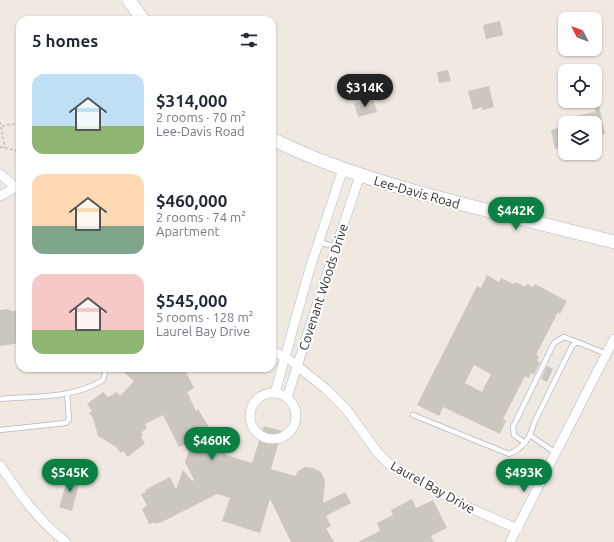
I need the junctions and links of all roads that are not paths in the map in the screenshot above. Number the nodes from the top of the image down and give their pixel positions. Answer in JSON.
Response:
{"nodes":[{"id":1,"x":129,"y":0,"type":"edge"},
{"id":2,"x":140,"y":16,"type":"edge"},
{"id":3,"x":276,"y":141,"type":"edge"},
{"id":4,"x":343,"y":169,"type":"junction"},
{"id":5,"x":0,"y":174,"type":"edge"},
{"id":6,"x":360,"y":175,"type":"junction"},
{"id":7,"x":16,"y":185,"type":"edge"},
{"id":8,"x":16,"y":187,"type":"edge"},
{"id":9,"x":0,"y":196,"type":"edge"},
{"id":10,"x":319,"y":242,"type":"junction"},
{"id":11,"x":614,"y":242,"type":"edge"},
{"id":12,"x":336,"y":247,"type":"junction"},
{"id":13,"x":614,"y":339,"type":"edge"},
{"id":14,"x":577,"y":342,"type":"junction"},
{"id":15,"x":276,"y":353,"type":"edge"},
{"id":16,"x":607,"y":354,"type":"junction"},
{"id":17,"x":286,"y":357,"type":"junction"},
{"id":18,"x":297,"y":365,"type":"junction"},
{"id":19,"x":105,"y":373,"type":"dead end"},
{"id":20,"x":67,"y":393,"type":"junction"},
{"id":21,"x":275,"y":393,"type":"junction"},
{"id":22,"x":287,"y":398,"type":"junction"},
{"id":23,"x":0,"y":399,"type":"edge"},
{"id":24,"x":413,"y":415,"type":"dead end"},
{"id":25,"x":0,"y":430,"type":"edge"},
{"id":26,"x":531,"y":436,"type":"junction"},
{"id":27,"x":525,"y":443,"type":"junction"},
{"id":28,"x":556,"y":454,"type":"junction"},
{"id":29,"x":0,"y":465,"type":"edge"},
{"id":30,"x":518,"y":529,"type":"junction"},
{"id":31,"x":66,"y":542,"type":"edge"},
{"id":32,"x":510,"y":542,"type":"edge"}],
"edges":[{"from":1,"to":2,"type":"main road"},
{"from":3,"to":4,"type":"main road","name":"Lee-Davis Road"},
{"from":4,"to":6,"type":"main road","name":"Lee-Davis Road"},
{"from":4,"to":10,"type":"street","name":"Covenant Woods Drive"},
{"from":5,"to":7,"type":"street"},
{"from":6,"to":11,"type":"main road","name":"Lee-Davis Road"},
{"from":6,"to":12,"type":"street","name":"Covenant Woods Drive"},
{"from":8,"to":9,"type":"street"},
{"from":10,"to":12,"type":"lane"},
{"from":10,"to":17,"type":"street","name":"Covenant Woods Drive"},
{"from":12,"to":18,"type":"street","name":"Covenant Woods Drive"},
{"from":13,"to":16,"type":"street"},
{"from":14,"to":16,"type":"lane"},
{"from":14,"to":26,"type":"lane"},
{"from":14,"to":27,"type":"lane"},
{"from":15,"to":17,"type":"street","name":"Laurel Bay Drive"},
{"from":16,"to":28,"type":"street"},
{"from":17,"to":18,"type":"street","name":"Laurel Bay Drive"},
{"from":17,"to":21,"type":"street","name":"Covenant Woods Drive"},
{"from":18,"to":22,"type":"street","name":"Covenant Woods Drive"},
{"from":18,"to":30,"type":"street","name":"Laurel Bay Drive"},
{"from":19,"to":20,"type":"lane"},
{"from":20,"to":23,"type":"lane"},
{"from":20,"to":25,"type":"lane"},
{"from":21,"to":22,"type":"street"},
{"from":21,"to":22,"type":"street"},
{"from":24,"to":27,"type":"lane"},
{"from":26,"to":27,"type":"lane"},
{"from":26,"to":28,"type":"lane"},
{"from":28,"to":30,"type":"street"},
{"from":29,"to":31,"type":"street"},
{"from":30,"to":32,"type":"street"}]}
